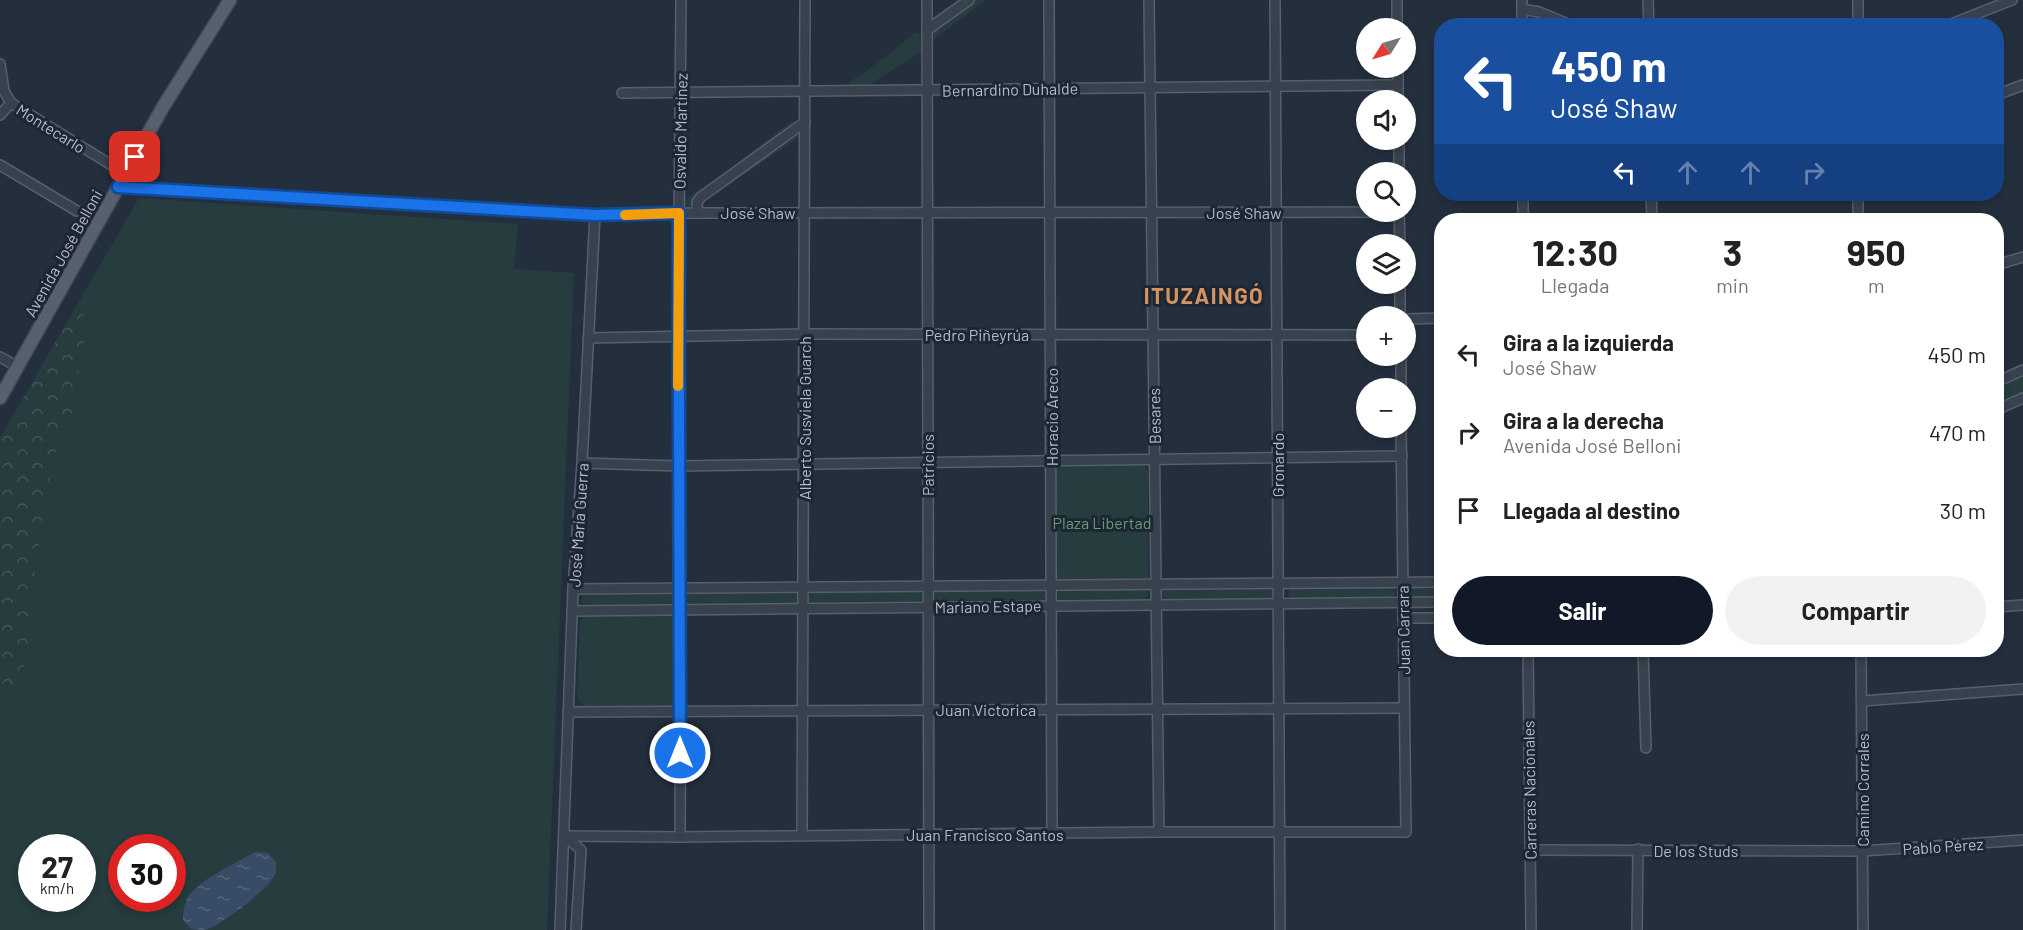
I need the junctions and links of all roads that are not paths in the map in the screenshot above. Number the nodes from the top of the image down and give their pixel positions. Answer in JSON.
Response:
{"nodes":[{"id":1,"x":230,"y":0,"type":"edge"},
{"id":2,"x":681,"y":0,"type":"edge"},
{"id":3,"x":805,"y":0,"type":"edge"},
{"id":4,"x":927,"y":0,"type":"edge"},
{"id":5,"x":969,"y":0,"type":"edge"},
{"id":6,"x":1049,"y":0,"type":"edge"},
{"id":7,"x":1149,"y":0,"type":"edge"},
{"id":8,"x":1275,"y":0,"type":"edge"},
{"id":9,"x":1397,"y":0,"type":"edge"},
{"id":10,"x":1648,"y":0,"type":"edge"},
{"id":11,"x":1858,"y":0,"type":"edge"},
{"id":12,"x":2012,"y":0,"type":"edge"},
{"id":13,"x":1522,"y":5,"type":"edge"},
{"id":14,"x":1397,"y":18,"type":"edge"},
{"id":15,"x":1554,"y":18,"type":"edge"},
{"id":16,"x":1649,"y":18,"type":"edge"},
{"id":17,"x":1858,"y":18,"type":"edge"},
{"id":18,"x":1966,"y":18,"type":"edge"},
{"id":19,"x":927,"y":30,"type":"junction"},
{"id":20,"x":0,"y":64,"type":"edge"},
{"id":21,"x":1398,"y":78,"type":"edge"},
{"id":22,"x":1398,"y":85,"type":"junction"},
{"id":23,"x":2023,"y":85,"type":"edge"},
{"id":24,"x":1275,"y":86,"type":"junction"},
{"id":25,"x":1150,"y":87,"type":"junction"},
{"id":26,"x":1049,"y":89,"type":"junction"},
{"id":27,"x":1398,"y":90,"type":"edge"},
{"id":28,"x":928,"y":91,"type":"junction"},
{"id":29,"x":805,"y":92,"type":"junction"},
{"id":30,"x":2004,"y":92,"type":"edge"},
{"id":31,"x":622,"y":93,"type":"dead end"},
{"id":32,"x":680,"y":93,"type":"junction"},
{"id":33,"x":11,"y":103,"type":"junction"},
{"id":34,"x":0,"y":115,"type":"edge"},
{"id":35,"x":805,"y":122,"type":"junction"},
{"id":36,"x":0,"y":165,"type":"edge"},
{"id":37,"x":126,"y":174,"type":"junction"},
{"id":38,"x":118,"y":187,"type":"junction"},
{"id":39,"x":77,"y":211,"type":"dead end"},
{"id":40,"x":805,"y":212,"type":"junction"},
{"id":41,"x":929,"y":212,"type":"junction"},
{"id":42,"x":1050,"y":212,"type":"junction"},
{"id":43,"x":1152,"y":212,"type":"junction"},
{"id":44,"x":1276,"y":212,"type":"junction"},
{"id":45,"x":1356,"y":212,"type":"edge"},
{"id":46,"x":679,"y":213,"type":"junction"},
{"id":47,"x":697,"y":213,"type":"junction"},
{"id":48,"x":595,"y":215,"type":"junction"},
{"id":49,"x":2023,"y":257,"type":"edge"},
{"id":50,"x":2004,"y":263,"type":"edge"},
{"id":51,"x":1434,"y":318,"type":"edge"},
{"id":52,"x":1416,"y":319,"type":"edge"},
{"id":53,"x":804,"y":334,"type":"junction"},
{"id":54,"x":928,"y":334,"type":"junction"},
{"id":55,"x":1051,"y":335,"type":"junction"},
{"id":56,"x":1153,"y":335,"type":"junction"},
{"id":57,"x":1356,"y":335,"type":"edge"},
{"id":58,"x":678,"y":336,"type":"junction"},
{"id":59,"x":1276,"y":336,"type":"junction"},
{"id":60,"x":588,"y":338,"type":"junction"},
{"id":61,"x":0,"y":357,"type":"edge"},
{"id":62,"x":18,"y":367,"type":"junction"},
{"id":63,"x":2023,"y":370,"type":"edge"},
{"id":64,"x":2004,"y":378,"type":"edge"},
{"id":65,"x":0,"y":398,"type":"edge"},
{"id":66,"x":2023,"y":398,"type":"edge"},
{"id":67,"x":2004,"y":406,"type":"edge"},
{"id":68,"x":1401,"y":438,"type":"edge"},
{"id":69,"x":1402,"y":456,"type":"junction"},
{"id":70,"x":1155,"y":458,"type":"junction"},
{"id":71,"x":1277,"y":458,"type":"junction"},
{"id":72,"x":1051,"y":462,"type":"junction"},
{"id":73,"x":582,"y":463,"type":"junction"},
{"id":74,"x":804,"y":463,"type":"junction"},
{"id":75,"x":927,"y":463,"type":"junction"},
{"id":76,"x":678,"y":466,"type":"junction"},
{"id":77,"x":1403,"y":582,"type":"junction"},
{"id":78,"x":1434,"y":582,"type":"edge"},
{"id":79,"x":1278,"y":583,"type":"junction"},
{"id":80,"x":1156,"y":584,"type":"junction"},
{"id":81,"x":1051,"y":585,"type":"junction"},
{"id":82,"x":928,"y":586,"type":"junction"},
{"id":83,"x":803,"y":587,"type":"junction"},
{"id":84,"x":573,"y":589,"type":"junction"},
{"id":85,"x":680,"y":589,"type":"junction"},
{"id":86,"x":1403,"y":602,"type":"junction"},
{"id":87,"x":1434,"y":602,"type":"edge"},
{"id":88,"x":1278,"y":604,"type":"junction"},
{"id":89,"x":2023,"y":604,"type":"edge"},
{"id":90,"x":1051,"y":605,"type":"junction"},
{"id":91,"x":1156,"y":605,"type":"junction"},
{"id":92,"x":2004,"y":606,"type":"edge"},
{"id":93,"x":927,"y":607,"type":"junction"},
{"id":94,"x":803,"y":608,"type":"junction"},
{"id":95,"x":681,"y":609,"type":"junction"},
{"id":96,"x":572,"y":610,"type":"junction"},
{"id":97,"x":1403,"y":618,"type":"junction"},
{"id":98,"x":1434,"y":618,"type":"edge"},
{"id":99,"x":1528,"y":657,"type":"edge"},
{"id":100,"x":1643,"y":657,"type":"edge"},
{"id":101,"x":1861,"y":657,"type":"edge"},
{"id":102,"x":2023,"y":689,"type":"edge"},
{"id":103,"x":1862,"y":701,"type":"junction"},
{"id":104,"x":1404,"y":708,"type":"junction"},
{"id":105,"x":1052,"y":709,"type":"junction"},
{"id":106,"x":1157,"y":709,"type":"junction"},
{"id":107,"x":1279,"y":709,"type":"junction"},
{"id":108,"x":802,"y":710,"type":"junction"},
{"id":109,"x":928,"y":710,"type":"junction"},
{"id":110,"x":568,"y":712,"type":"junction"},
{"id":111,"x":680,"y":712,"type":"junction"},
{"id":112,"x":1646,"y":748,"type":"dead end"},
{"id":113,"x":1159,"y":832,"type":"junction"},
{"id":114,"x":1406,"y":832,"type":"joint"},
{"id":115,"x":1280,"y":833,"type":"junction"},
{"id":116,"x":929,"y":834,"type":"junction"},
{"id":117,"x":1052,"y":834,"type":"junction"},
{"id":118,"x":565,"y":836,"type":"junction"},
{"id":119,"x":802,"y":836,"type":"junction"},
{"id":120,"x":680,"y":837,"type":"junction"},
{"id":121,"x":2023,"y":840,"type":"edge"},
{"id":122,"x":1638,"y":849,"type":"junction"},
{"id":123,"x":1530,"y":850,"type":"junction"},
{"id":124,"x":1862,"y":851,"type":"junction"},
{"id":125,"x":560,"y":930,"type":"edge"},
{"id":126,"x":576,"y":930,"type":"edge"},
{"id":127,"x":929,"y":930,"type":"edge"},
{"id":128,"x":1280,"y":930,"type":"edge"},
{"id":129,"x":1531,"y":930,"type":"edge"},
{"id":130,"x":1637,"y":930,"type":"edge"},
{"id":131,"x":1863,"y":930,"type":"edge"}],
"edges":[{"from":1,"to":37,"type":"main road","name":"Avenida José Belloni"},
{"from":2,"to":32,"type":"street","name":"Osvaldo Martínez"},
{"from":3,"to":29,"type":"street","name":"Alberto Susviela Guarch"},
{"from":4,"to":19,"type":"street","name":"Patricios"},
{"from":5,"to":19,"type":"street"},
{"from":6,"to":26,"type":"street","name":"Horacio Areco"},
{"from":7,"to":25,"type":"street","name":"Besares"},
{"from":8,"to":24,"type":"street","name":"Gronardo"},
{"from":9,"to":14,"type":"street"},
{"from":10,"to":16,"type":"street"},
{"from":11,"to":17,"type":"street"},
{"from":12,"to":18,"type":"street"},
{"from":13,"to":15,"type":"street"},
{"from":19,"to":28,"type":"street","name":"Patricios"},
{"from":20,"to":33,"type":"street","name":"Montecarlo"},
{"from":21,"to":22,"type":"street"},
{"from":22,"to":24,"type":"street","name":"Bernardino Duhalde"},
{"from":22,"to":27,"type":"street"},
{"from":23,"to":30,"type":"street"},
{"from":24,"to":25,"type":"street","name":"Bernardino Duhalde"},
{"from":24,"to":44,"type":"street","name":"Gronardo"},
{"from":25,"to":26,"type":"street","name":"Bernardino Duhalde"},
{"from":25,"to":43,"type":"street","name":"Besares"},
{"from":26,"to":28,"type":"street","name":"Bernardino Duhalde"},
{"from":26,"to":42,"type":"street","name":"Horacio Areco"},
{"from":28,"to":29,"type":"street","name":"Bernardino Duhalde"},
{"from":28,"to":41,"type":"street","name":"Patricios"},
{"from":29,"to":32,"type":"street","name":"Bernardino Duhalde"},
{"from":29,"to":35,"type":"street","name":"Alberto Susviela Guarch"},
{"from":31,"to":32,"type":"street","name":"Bernardino Duhalde"},
{"from":32,"to":46,"type":"street","name":"Osvaldo Martínez"},
{"from":33,"to":34,"type":"street"},
{"from":33,"to":37,"type":"street","name":"Montecarlo"},
{"from":35,"to":40,"type":"street","name":"Alberto Susviela Guarch"},
{"from":35,"to":47,"type":"street"},
{"from":36,"to":39,"type":"street"},
{"from":37,"to":38,"type":"main road","name":"Avenida José Belloni"},
{"from":38,"to":48,"type":"street","name":"José Shaw"},
{"from":38,"to":62,"type":"main road","name":"Avenida José Belloni"},
{"from":40,"to":41,"type":"street","name":"José Shaw"},
{"from":40,"to":47,"type":"street","name":"José Shaw"},
{"from":40,"to":53,"type":"street","name":"Alberto Susviela Guarch"},
{"from":41,"to":42,"type":"street","name":"José Shaw"},
{"from":41,"to":54,"type":"street","name":"Patricios"},
{"from":42,"to":43,"type":"street","name":"José Shaw"},
{"from":42,"to":55,"type":"street","name":"Horacio Areco"},
{"from":43,"to":44,"type":"street","name":"José Shaw"},
{"from":43,"to":56,"type":"street","name":"Besares"},
{"from":44,"to":45,"type":"street","name":"José Shaw"},
{"from":44,"to":59,"type":"street","name":"Gronardo"},
{"from":46,"to":47,"type":"street","name":"José Shaw"},
{"from":46,"to":48,"type":"street","name":"José Shaw"},
{"from":46,"to":58,"type":"street","name":"Osvaldo Martínez"},
{"from":48,"to":60,"type":"street","name":"José María Guerra"},
{"from":49,"to":50,"type":"street"},
{"from":51,"to":52,"type":"street"},
{"from":53,"to":54,"type":"street","name":"Pedro Piñeyrúa"},
{"from":53,"to":58,"type":"street","name":"Pedro Piñeyrúa"},
{"from":53,"to":74,"type":"street","name":"Alberto Susviela Guarch"},
{"from":54,"to":55,"type":"street","name":"Pedro Piñeyrúa"},
{"from":54,"to":75,"type":"street","name":"Patricios"},
{"from":55,"to":56,"type":"street","name":"Pedro Piñeyrúa"},
{"from":55,"to":72,"type":"street","name":"Horacio Areco"},
{"from":56,"to":59,"type":"street","name":"Pedro Piñeyrúa"},
{"from":56,"to":70,"type":"street","name":"Besares"},
{"from":57,"to":59,"type":"street","name":"Pedro Piñeyrúa"},
{"from":58,"to":60,"type":"street","name":"Pedro Piñeyrúa"},
{"from":58,"to":76,"type":"street","name":"Osvaldo Martínez"},
{"from":59,"to":71,"type":"street","name":"Gronardo"},
{"from":60,"to":73,"type":"street","name":"José María Guerra"},
{"from":61,"to":62,"type":"street"},
{"from":62,"to":65,"type":"main road","name":"Avenida José Belloni"},
{"from":63,"to":64,"type":"street"},
{"from":66,"to":67,"type":"street"},
{"from":68,"to":69,"type":"street","name":"Juan Carrara"},
{"from":69,"to":71,"type":"street"},
{"from":69,"to":77,"type":"street","name":"Juan Carrara"},
{"from":70,"to":71,"type":"street"},
{"from":70,"to":72,"type":"street"},
{"from":70,"to":80,"type":"street","name":"Besares"},
{"from":71,"to":79,"type":"street","name":"Gronardo"},
{"from":72,"to":75,"type":"street"},
{"from":72,"to":81,"type":"street","name":"Horacio Areco"},
{"from":73,"to":76,"type":"street"},
{"from":73,"to":84,"type":"street","name":"José María Guerra"},
{"from":74,"to":75,"type":"street"},
{"from":74,"to":76,"type":"street"},
{"from":74,"to":83,"type":"street","name":"Alberto Susviela Guarch"},
{"from":75,"to":82,"type":"street","name":"Patricios"},
{"from":76,"to":85,"type":"street","name":"Osvaldo Martínez"},
{"from":77,"to":78,"type":"street","name":"Mariano Estape"},
{"from":77,"to":79,"type":"street","name":"Mariano Estape"},
{"from":77,"to":86,"type":"street","name":"Juan Carrara"},
{"from":79,"to":80,"type":"street","name":"Mariano Estape"},
{"from":79,"to":88,"type":"street","name":"Gronardo"},
{"from":80,"to":81,"type":"street","name":"Mariano Estape"},
{"from":80,"to":91,"type":"street","name":"Besares"},
{"from":81,"to":82,"type":"street","name":"Mariano Estape"},
{"from":81,"to":90,"type":"street","name":"Horacio Areco"},
{"from":82,"to":83,"type":"street","name":"Mariano Estape"},
{"from":82,"to":93,"type":"street","name":"Patricios"},
{"from":83,"to":85,"type":"street","name":"Mariano Estape"},
{"from":83,"to":94,"type":"street","name":"Alberto Susviela Guarch"},
{"from":84,"to":85,"type":"street","name":"Mariano Estape"},
{"from":84,"to":96,"type":"street","name":"José María Guerra"},
{"from":85,"to":95,"type":"street","name":"Osvaldo Martínez"},
{"from":86,"to":87,"type":"street","name":"Mariano Estape"},
{"from":86,"to":88,"type":"street","name":"Mariano Estape"},
{"from":86,"to":97,"type":"street","name":"Juan Carrara"},
{"from":88,"to":91,"type":"street","name":"Mariano Estape"},
{"from":88,"to":107,"type":"street","name":"Gronardo"},
{"from":89,"to":92,"type":"street"},
{"from":90,"to":91,"type":"street","name":"Mariano Estape"},
{"from":90,"to":93,"type":"street","name":"Mariano Estape"},
{"from":90,"to":105,"type":"street","name":"Horacio Areco"},
{"from":91,"to":106,"type":"street","name":"Besares"},
{"from":93,"to":94,"type":"street","name":"Mariano Estape"},
{"from":93,"to":109,"type":"street","name":"Patricios"},
{"from":94,"to":95,"type":"street","name":"Mariano Estape"},
{"from":94,"to":108,"type":"street","name":"Alberto Susviela Guarch"},
{"from":95,"to":96,"type":"street","name":"Mariano Estape"},
{"from":95,"to":111,"type":"street","name":"Osvaldo Martínez"},
{"from":96,"to":110,"type":"street","name":"José María Guerra"},
{"from":97,"to":98,"type":"street"},
{"from":97,"to":104,"type":"street","name":"Juan Carrara"},
{"from":99,"to":123,"type":"street","name":"Carreras Nacionales"},
{"from":100,"to":112,"type":"street"},
{"from":101,"to":103,"type":"street","name":"Camino Corrales"},
{"from":102,"to":103,"type":"street"},
{"from":103,"to":124,"type":"street","name":"Camino Corrales"},
{"from":104,"to":107,"type":"street","name":"Juan Victorica"},
{"from":104,"to":114,"type":"street","name":"Juan Carrara"},
{"from":105,"to":106,"type":"street","name":"Juan Victorica"},
{"from":105,"to":109,"type":"street","name":"Juan Victorica"},
{"from":105,"to":117,"type":"street","name":"Horacio Areco"},
{"from":106,"to":107,"type":"street","name":"Juan Victorica"},
{"from":106,"to":113,"type":"street","name":"Besares"},
{"from":107,"to":115,"type":"street","name":"Gronardo"},
{"from":108,"to":109,"type":"street","name":"Juan Victorica"},
{"from":108,"to":111,"type":"street","name":"Juan Victorica"},
{"from":108,"to":119,"type":"street","name":"Alberto Susviela Guarch"},
{"from":109,"to":116,"type":"street","name":"Patricios"},
{"from":110,"to":111,"type":"street","name":"Juan Victorica"},
{"from":110,"to":118,"type":"street","name":"José María Guerra"},
{"from":111,"to":120,"type":"street","name":"Osvaldo Martínez"},
{"from":113,"to":115,"type":"street","name":"Juan Francisco Santos"},
{"from":113,"to":117,"type":"street","name":"Juan Francisco Santos"},
{"from":114,"to":115,"type":"street","name":"Juan Francisco Santos"},
{"from":115,"to":128,"type":"street","name":"Gronardo"},
{"from":116,"to":117,"type":"street","name":"Juan Francisco Santos"},
{"from":116,"to":119,"type":"street","name":"Juan Francisco Santos"},
{"from":116,"to":127,"type":"street","name":"Patricios"},
{"from":118,"to":120,"type":"street","name":"Juan Francisco Santos"},
{"from":118,"to":125,"type":"street","name":"José María Guerra"},
{"from":118,"to":126,"type":"street"},
{"from":119,"to":120,"type":"street","name":"Juan Francisco Santos"},
{"from":121,"to":124,"type":"street","name":"Pablo Pérez"},
{"from":122,"to":123,"type":"street","name":"De los Studs"},
{"from":122,"to":124,"type":"street","name":"De los Studs"},
{"from":122,"to":130,"type":"street"},
{"from":123,"to":129,"type":"street","name":"Carreras Nacionales"},
{"from":124,"to":131,"type":"street","name":"Camino Corrales"}]}
